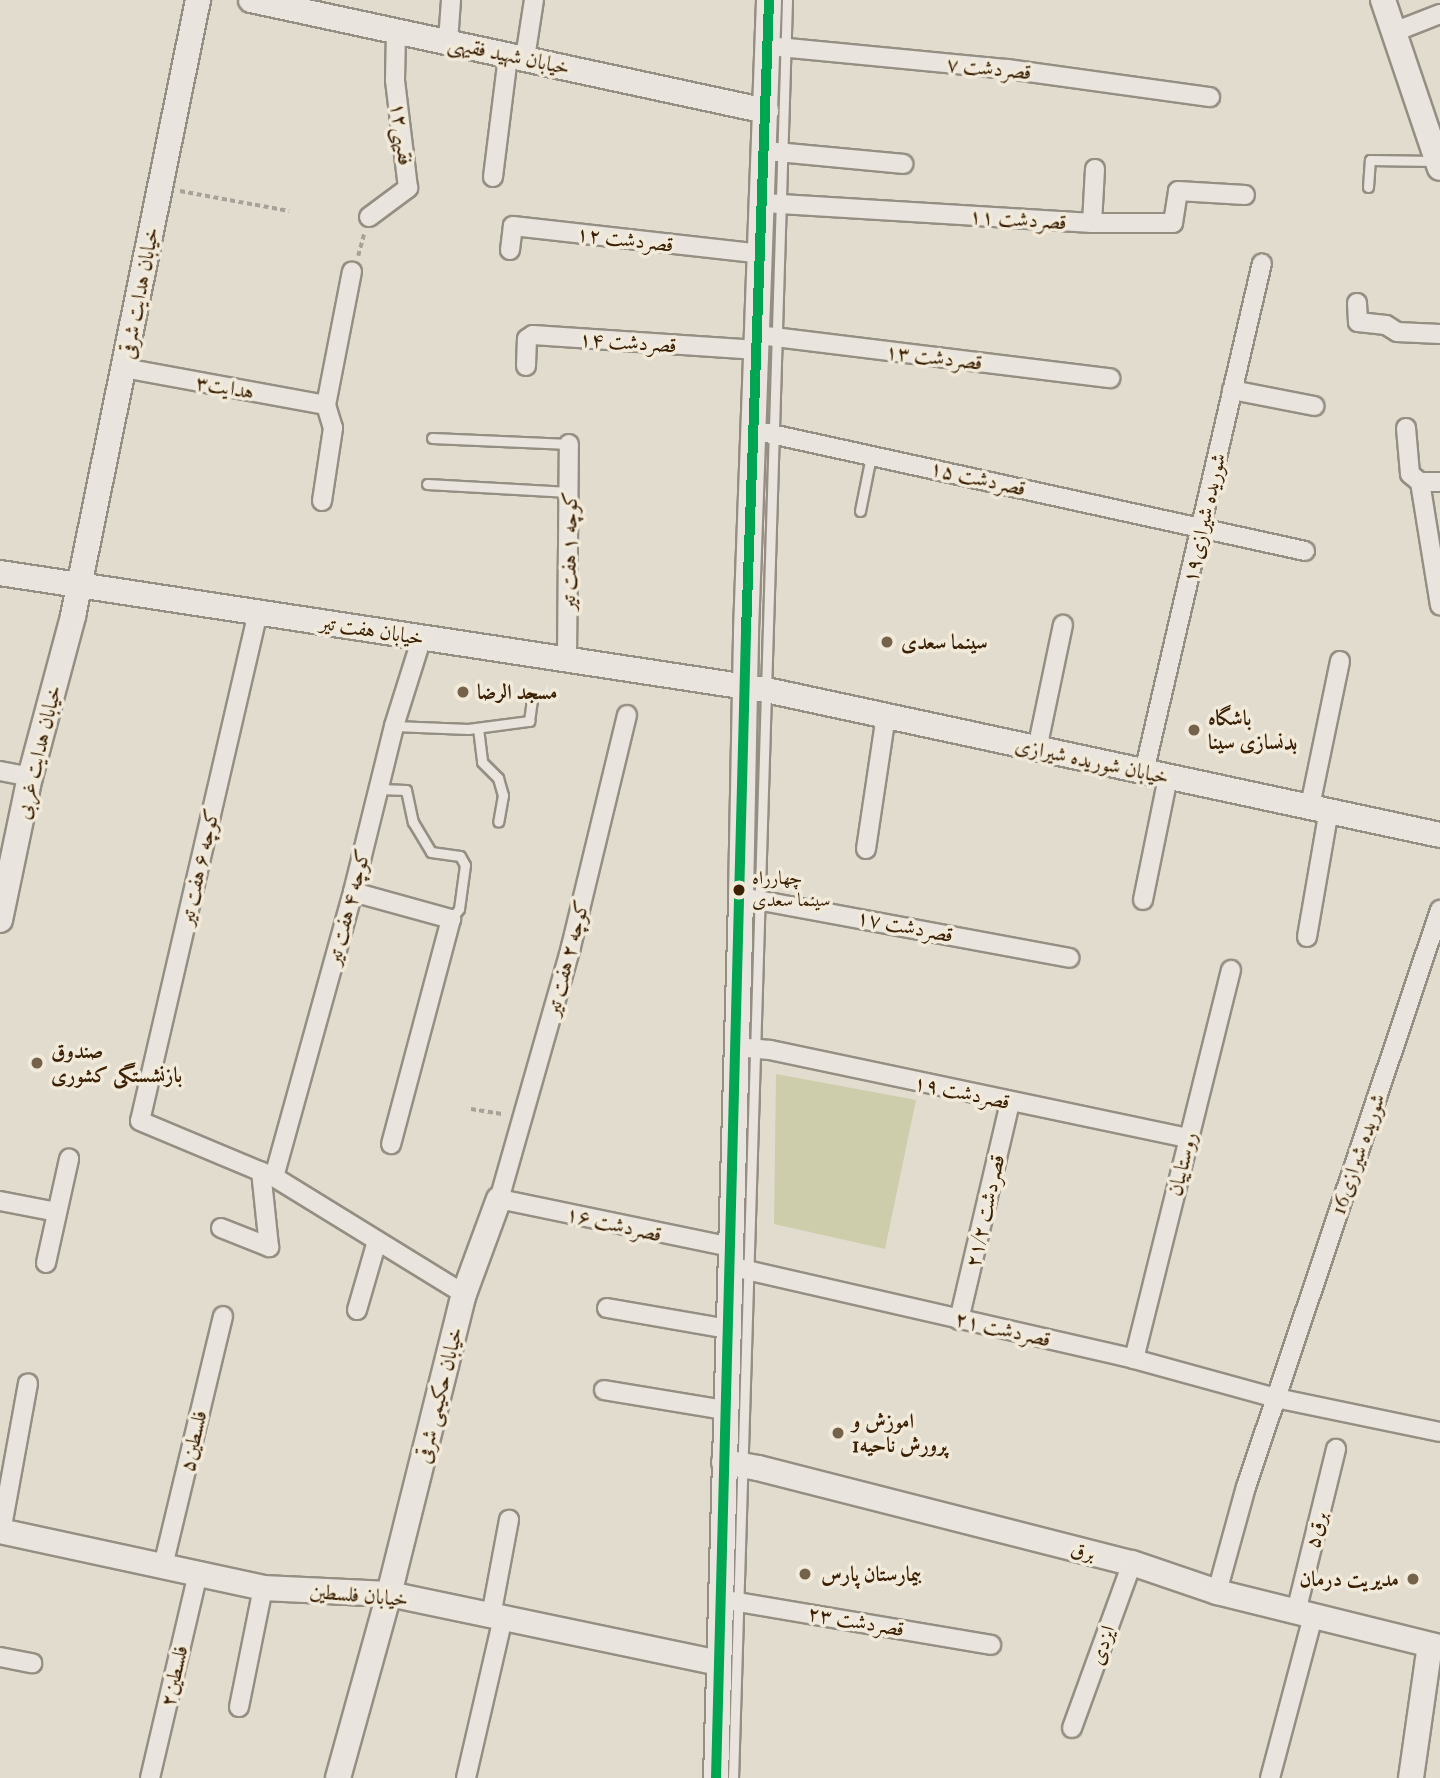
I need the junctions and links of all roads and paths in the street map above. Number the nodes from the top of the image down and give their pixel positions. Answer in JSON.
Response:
{"nodes":[{"id":1,"x":198,"y":0,"type":"edge"},
{"id":2,"x":251,"y":0,"type":"edge"},
{"id":3,"x":451,"y":0,"type":"edge"},
{"id":4,"x":534,"y":0,"type":"edge"},
{"id":5,"x":769,"y":0,"type":"edge"},
{"id":6,"x":787,"y":0,"type":"edge"},
{"id":7,"x":1384,"y":0,"type":"edge"},
{"id":8,"x":1440,"y":14,"type":"edge"},
{"id":9,"x":396,"y":32,"type":"junction"},
{"id":10,"x":1394,"y":32,"type":"junction"},
{"id":11,"x":448,"y":42,"type":"junction"},
{"id":12,"x":777,"y":47,"type":"junction"},
{"id":13,"x":517,"y":57,"type":"junction"},
{"id":14,"x":1210,"y":97,"type":"dead end"},
{"id":15,"x":766,"y":111,"type":"junction"},
{"id":16,"x":774,"y":152,"type":"junction"},
{"id":17,"x":903,"y":164,"type":"dead end"},
{"id":18,"x":1439,"y":164,"type":"edge"},
{"id":19,"x":1095,"y":169,"type":"dead end"},
{"id":20,"x":493,"y":177,"type":"dead end"},
{"id":21,"x":1368,"y":187,"type":"dead end"},
{"id":22,"x":175,"y":190,"type":"dead end"},
{"id":23,"x":1245,"y":195,"type":"dead end"},
{"id":24,"x":772,"y":203,"type":"junction"},
{"id":25,"x":289,"y":211,"type":"dead end"},
{"id":26,"x":369,"y":217,"type":"joint"},
{"id":27,"x":1092,"y":223,"type":"junction"},
{"id":28,"x":510,"y":250,"type":"dead end"},
{"id":29,"x":761,"y":254,"type":"junction"},
{"id":30,"x":1262,"y":264,"type":"dead end"},
{"id":31,"x":352,"y":271,"type":"joint"},
{"id":32,"x":1357,"y":303,"type":"dead end"},
{"id":33,"x":1440,"y":334,"type":"edge"},
{"id":34,"x":763,"y":341,"type":"junction"},
{"id":35,"x":526,"y":366,"type":"dead end"},
{"id":36,"x":124,"y":368,"type":"junction"},
{"id":37,"x":1110,"y":378,"type":"dead end"},
{"id":38,"x":1232,"y":390,"type":"junction"},
{"id":39,"x":326,"y":405,"type":"junction"},
{"id":40,"x":1314,"y":406,"type":"dead end"},
{"id":41,"x":1406,"y":428,"type":"dead end"},
{"id":42,"x":763,"y":431,"type":"junction"},
{"id":43,"x":432,"y":438,"type":"dead end"},
{"id":44,"x":569,"y":444,"type":"joint"},
{"id":45,"x":872,"y":454,"type":"junction"},
{"id":46,"x":1420,"y":482,"type":"junction"},
{"id":47,"x":1440,"y":482,"type":"edge"},
{"id":48,"x":428,"y":484,"type":"dead end"},
{"id":49,"x":569,"y":492,"type":"junction"},
{"id":50,"x":322,"y":501,"type":"dead end"},
{"id":51,"x":860,"y":511,"type":"dead end"},
{"id":52,"x":1202,"y":528,"type":"junction"},
{"id":53,"x":1305,"y":551,"type":"dead end"},
{"id":54,"x":0,"y":573,"type":"edge"},
{"id":55,"x":79,"y":585,"type":"junction"},
{"id":56,"x":1440,"y":605,"type":"edge"},
{"id":57,"x":258,"y":612,"type":"junction"},
{"id":58,"x":1063,"y":625,"type":"dead end"},
{"id":59,"x":422,"y":637,"type":"junction"},
{"id":60,"x":567,"y":659,"type":"junction"},
{"id":61,"x":1340,"y":661,"type":"dead end"},
{"id":62,"x":755,"y":688,"type":"junction"},
{"id":63,"x":532,"y":699,"type":"dead end"},
{"id":64,"x":627,"y":715,"type":"dead end"},
{"id":65,"x":886,"y":715,"type":"junction"},
{"id":66,"x":394,"y":726,"type":"junction"},
{"id":67,"x":478,"y":728,"type":"junction"},
{"id":68,"x":1037,"y":749,"type":"junction"},
{"id":69,"x":0,"y":771,"type":"edge"},
{"id":70,"x":1144,"y":772,"type":"junction"},
{"id":71,"x":30,"y":777,"type":"junction"},
{"id":72,"x":1168,"y":777,"type":"junction"},
{"id":73,"x":379,"y":789,"type":"junction"},
{"id":74,"x":1320,"y":808,"type":"junction"},
{"id":75,"x":498,"y":822,"type":"dead end"},
{"id":76,"x":1440,"y":835,"type":"edge"},
{"id":77,"x":866,"y":849,"type":"dead end"},
{"id":78,"x":353,"y":892,"type":"junction"},
{"id":79,"x":3,"y":895,"type":"edge"},
{"id":80,"x":750,"y":898,"type":"junction"},
{"id":81,"x":1143,"y":900,"type":"dead end"},
{"id":82,"x":1440,"y":910,"type":"edge"},
{"id":83,"x":452,"y":919,"type":"junction"},
{"id":84,"x":0,"y":920,"type":"edge"},
{"id":85,"x":1307,"y":937,"type":"dead end"},
{"id":86,"x":1069,"y":958,"type":"dead end"},
{"id":87,"x":1231,"y":970,"type":"dead end"},
{"id":88,"x":746,"y":1047,"type":"junction"},
{"id":89,"x":1010,"y":1102,"type":"junction"},
{"id":90,"x":471,"y":1109,"type":"dead end"},
{"id":91,"x":524,"y":1117,"type":"junction"},
{"id":92,"x":1189,"y":1138,"type":"junction"},
{"id":93,"x":391,"y":1144,"type":"dead end"},
{"id":94,"x":69,"y":1159,"type":"dead end"},
{"id":95,"x":267,"y":1174,"type":"junction"},
{"id":96,"x":499,"y":1199,"type":"junction"},
{"id":97,"x":0,"y":1201,"type":"edge"},
{"id":98,"x":57,"y":1212,"type":"junction"},
{"id":99,"x":221,"y":1228,"type":"dead end"},
{"id":100,"x":377,"y":1241,"type":"junction"},
{"id":101,"x":736,"y":1261,"type":"junction"},
{"id":102,"x":46,"y":1263,"type":"dead end"},
{"id":103,"x":464,"y":1294,"type":"junction"},
{"id":104,"x":607,"y":1308,"type":"dead end"},
{"id":105,"x":357,"y":1310,"type":"dead end"},
{"id":106,"x":223,"y":1316,"type":"dead end"},
{"id":107,"x":959,"y":1320,"type":"junction"},
{"id":108,"x":727,"y":1329,"type":"junction"},
{"id":109,"x":1133,"y":1359,"type":"junction"},
{"id":110,"x":28,"y":1383,"type":"dead end"},
{"id":111,"x":604,"y":1390,"type":"dead end"},
{"id":112,"x":1276,"y":1398,"type":"junction"},
{"id":113,"x":725,"y":1410,"type":"junction"},
{"id":114,"x":1440,"y":1432,"type":"edge"},
{"id":115,"x":1336,"y":1449,"type":"dead end"},
{"id":116,"x":733,"y":1463,"type":"junction"},
{"id":117,"x":509,"y":1520,"type":"dead end"},
{"id":118,"x":1,"y":1532,"type":"edge"},
{"id":119,"x":1132,"y":1563,"type":"junction"},
{"id":120,"x":163,"y":1566,"type":"junction"},
{"id":121,"x":198,"y":1574,"type":"junction"},
{"id":122,"x":263,"y":1588,"type":"junction"},
{"id":123,"x":1217,"y":1592,"type":"junction"},
{"id":124,"x":389,"y":1594,"type":"junction"},
{"id":125,"x":729,"y":1600,"type":"junction"},
{"id":126,"x":1305,"y":1614,"type":"junction"},
{"id":127,"x":497,"y":1617,"type":"junction"},
{"id":128,"x":991,"y":1645,"type":"dead end"},
{"id":129,"x":1435,"y":1646,"type":"edge"},
{"id":130,"x":0,"y":1657,"type":"edge"},
{"id":131,"x":32,"y":1663,"type":"dead end"},
{"id":132,"x":718,"y":1663,"type":"junction"},
{"id":133,"x":239,"y":1707,"type":"dead end"},
{"id":134,"x":1072,"y":1728,"type":"dead end"},
{"id":135,"x":150,"y":1778,"type":"edge"},
{"id":136,"x":338,"y":1778,"type":"edge"},
{"id":137,"x":466,"y":1778,"type":"edge"},
{"id":138,"x":716,"y":1778,"type":"edge"},
{"id":139,"x":733,"y":1778,"type":"edge"},
{"id":140,"x":1270,"y":1778,"type":"edge"},
{"id":141,"x":1411,"y":1778,"type":"edge"}],
"edges":[{"from":1,"to":36,"type":"street","name":"خیابان هدایت شرقی"},
{"from":2,"to":9,"type":"street","name":"خیابان شهید فقیهی"},
{"from":3,"to":11,"type":"street"},
{"from":4,"to":13,"type":"street"},
{"from":5,"to":12,"type":"street"},
{"from":6,"to":12,"type":"lane"},
{"from":7,"to":10,"type":"street"},
{"from":8,"to":10,"type":"street"},
{"from":9,"to":11,"type":"street","name":"خیابان شهید فقیهی"},
{"from":9,"to":26,"type":"street","name":"فقیهی۱۲"},
{"from":10,"to":18,"type":"street"},
{"from":11,"to":13,"type":"street","name":"خیابان شهید فقیهی"},
{"from":12,"to":14,"type":"street","name":"قصردشت ۷"},
{"from":12,"to":15,"type":"street"},
{"from":12,"to":16,"type":"lane"},
{"from":13,"to":15,"type":"street","name":"خیابان شهید فقیهی"},
{"from":13,"to":20,"type":"street"},
{"from":15,"to":16,"type":"street"},
{"from":16,"to":17,"type":"street"},
{"from":16,"to":24,"type":"street"},
{"from":18,"to":21,"type":"lane"},
{"from":19,"to":27,"type":"street"},
{"from":22,"to":25,"type":"path"},
{"from":23,"to":27,"type":"street","name":"قصردشت ۱۱"},
{"from":24,"to":27,"type":"street","name":"قصردشت ۱۱"},
{"from":24,"to":29,"type":"street"},
{"from":24,"to":34,"type":"lane"},
{"from":26,"to":31,"type":"path"},
{"from":28,"to":29,"type":"street","name":"قصردشت ۱۲"},
{"from":29,"to":34,"type":"street"},
{"from":30,"to":38,"type":"street","name":"شوریده شیرازی۱۹"},
{"from":31,"to":39,"type":"street"},
{"from":32,"to":33,"type":"street"},
{"from":34,"to":35,"type":"street","name":"قصردشت ۱۴"},
{"from":34,"to":37,"type":"street","name":"قصردشت ۱۳"},
{"from":34,"to":42,"type":"street"},
{"from":36,"to":39,"type":"street","name":"هدایت۳"},
{"from":36,"to":55,"type":"street","name":"خیابان هدایت شرقی"},
{"from":38,"to":40,"type":"street"},
{"from":38,"to":52,"type":"street","name":"شوریده شیرازی۱۹"},
{"from":39,"to":50,"type":"street"},
{"from":41,"to":46,"type":"street"},
{"from":42,"to":45,"type":"street","name":"قصردشت ۱۵"},
{"from":42,"to":62,"type":"street"},
{"from":43,"to":44,"type":"lane"},
{"from":44,"to":49,"type":"street","name":"کوچه ۱ هفت تیر"},
{"from":45,"to":51,"type":"lane"},
{"from":45,"to":52,"type":"street","name":"قصردشت ۱۵"},
{"from":46,"to":47,"type":"street"},
{"from":46,"to":56,"type":"street"},
{"from":48,"to":49,"type":"lane"},
{"from":49,"to":60,"type":"street","name":"کوچه ۱ هفت تیر"},
{"from":52,"to":53,"type":"street","name":"قصردشت ۱۵"},
{"from":52,"to":70,"type":"street","name":"شوریده شیرازی۱۹"},
{"from":54,"to":55,"type":"street","name":"خیابان هفت تیر"},
{"from":55,"to":57,"type":"street","name":"خیابان هفت تیر"},
{"from":55,"to":71,"type":"street","name":"خیابان هدایت غربی"},
{"from":57,"to":59,"type":"street","name":"خیابان هفت تیر"},
{"from":57,"to":95,"type":"street","name":"کوچه ۶ هفت تیر"},
{"from":58,"to":68,"type":"street"},
{"from":59,"to":60,"type":"street","name":"خیابان هفت تیر"},
{"from":59,"to":66,"type":"street","name":"کوچه ۴ هفت تیر"},
{"from":60,"to":62,"type":"street","name":"خیابان هفت تیر"},
{"from":61,"to":74,"type":"street"},
{"from":62,"to":65,"type":"street","name":"خیابان شوریده شیرازی"},
{"from":62,"to":80,"type":"street"},
{"from":63,"to":67,"type":"lane"},
{"from":64,"to":91,"type":"street","name":"کوچه ۲ هفت تیر"},
{"from":65,"to":68,"type":"street","name":"خیابان شوریده شیرازی"},
{"from":65,"to":77,"type":"street"},
{"from":66,"to":67,"type":"lane"},
{"from":66,"to":73,"type":"street","name":"کوچه ۴ هفت تیر"},
{"from":67,"to":75,"type":"lane"},
{"from":68,"to":70,"type":"street","name":"خیابان شوریده شیرازی"},
{"from":69,"to":71,"type":"street"},
{"from":70,"to":72,"type":"street","name":"خیابان شوریده شیرازی"},
{"from":71,"to":79,"type":"street","name":"خیابان هدایت غربی"},
{"from":72,"to":74,"type":"street","name":"خیابان شوریده شیرازی"},
{"from":72,"to":81,"type":"street"},
{"from":73,"to":78,"type":"street","name":"کوچه ۴ هفت تیر"},
{"from":73,"to":83,"type":"lane"},
{"from":74,"to":76,"type":"street","name":"خیابان شوریده شیرازی"},
{"from":74,"to":85,"type":"street"},
{"from":78,"to":83,"type":"street"},
{"from":78,"to":95,"type":"street","name":"کوچه ۴ هفت تیر"},
{"from":79,"to":84,"type":"street","name":"خیابان هدایت غربی"},
{"from":80,"to":86,"type":"street","name":"قصردشت ۱۷"},
{"from":80,"to":88,"type":"street"},
{"from":82,"to":112,"type":"street","name":"شوریده شیرازی16"},
{"from":83,"to":93,"type":"street"},
{"from":87,"to":92,"type":"street","name":"روستاییان"},
{"from":88,"to":89,"type":"street","name":"قصردشت ۱۹"},
{"from":88,"to":101,"type":"street"},
{"from":89,"to":92,"type":"street","name":"قصردشت ۱۹"},
{"from":89,"to":107,"type":"street","name":"قصردشت ۲۱/۲"},
{"from":90,"to":91,"type":"path"},
{"from":91,"to":96,"type":"street","name":"کوچه ۲ هفت تیر"},
{"from":92,"to":109,"type":"street","name":"روستاییان"},
{"from":94,"to":98,"type":"street"},
{"from":95,"to":99,"type":"street"},
{"from":95,"to":100,"type":"street"},
{"from":96,"to":101,"type":"street","name":"قصردشت ۱۶"},
{"from":96,"to":103,"type":"street","name":"خیابان حکیمی شرقی"},
{"from":97,"to":98,"type":"street"},
{"from":98,"to":102,"type":"street"},
{"from":100,"to":103,"type":"street"},
{"from":100,"to":105,"type":"street"},
{"from":101,"to":107,"type":"street","name":"قصردشت ۲۱"},
{"from":101,"to":108,"type":"street"},
{"from":101,"to":116,"type":"lane"},
{"from":103,"to":124,"type":"street","name":"خیابان حکیمی شرقی"},
{"from":104,"to":108,"type":"street"},
{"from":106,"to":120,"type":"street","name":"فلسطین۵"},
{"from":107,"to":109,"type":"street","name":"قصردشت ۲۱"},
{"from":108,"to":113,"type":"street"},
{"from":109,"to":112,"type":"street","name":"قصردشت ۲۱"},
{"from":110,"to":118,"type":"street"},
{"from":111,"to":113,"type":"street"},
{"from":112,"to":114,"type":"street","name":"قصردشت ۲۱"},
{"from":112,"to":123,"type":"street","name":"شوریده شیرازی16"},
{"from":113,"to":116,"type":"street"},
{"from":115,"to":126,"type":"street","name":"برق۵"},
{"from":116,"to":119,"type":"street","name":"برق"},
{"from":116,"to":125,"type":"street"},
{"from":117,"to":127,"type":"street"},
{"from":118,"to":120,"type":"street","name":"خیابان فلسطین"},
{"from":119,"to":123,"type":"street","name":"برق"},
{"from":119,"to":134,"type":"street","name":"ایزدی"},
{"from":120,"to":121,"type":"street","name":"خیابان فلسطین"},
{"from":121,"to":122,"type":"street","name":"خیابان فلسطین"},
{"from":121,"to":135,"type":"street","name":"فلسطین۲"},
{"from":122,"to":124,"type":"street","name":"خیابان فلسطین"},
{"from":122,"to":133,"type":"street"},
{"from":123,"to":126,"type":"street","name":"برق"},
{"from":124,"to":127,"type":"street","name":"خیابان فلسطین"},
{"from":124,"to":136,"type":"street","name":"خیابان حکیمی شرقی"},
{"from":125,"to":128,"type":"street","name":"قصردشت ۲۳"},
{"from":125,"to":132,"type":"street"},
{"from":125,"to":139,"type":"lane"},
{"from":126,"to":129,"type":"street","name":"برق"},
{"from":126,"to":140,"type":"street","name":"برق۵"},
{"from":127,"to":132,"type":"street","name":"خیابان فلسطین"},
{"from":127,"to":137,"type":"street"},
{"from":129,"to":141,"type":"street"},
{"from":130,"to":131,"type":"street"},
{"from":132,"to":138,"type":"street"}]}
